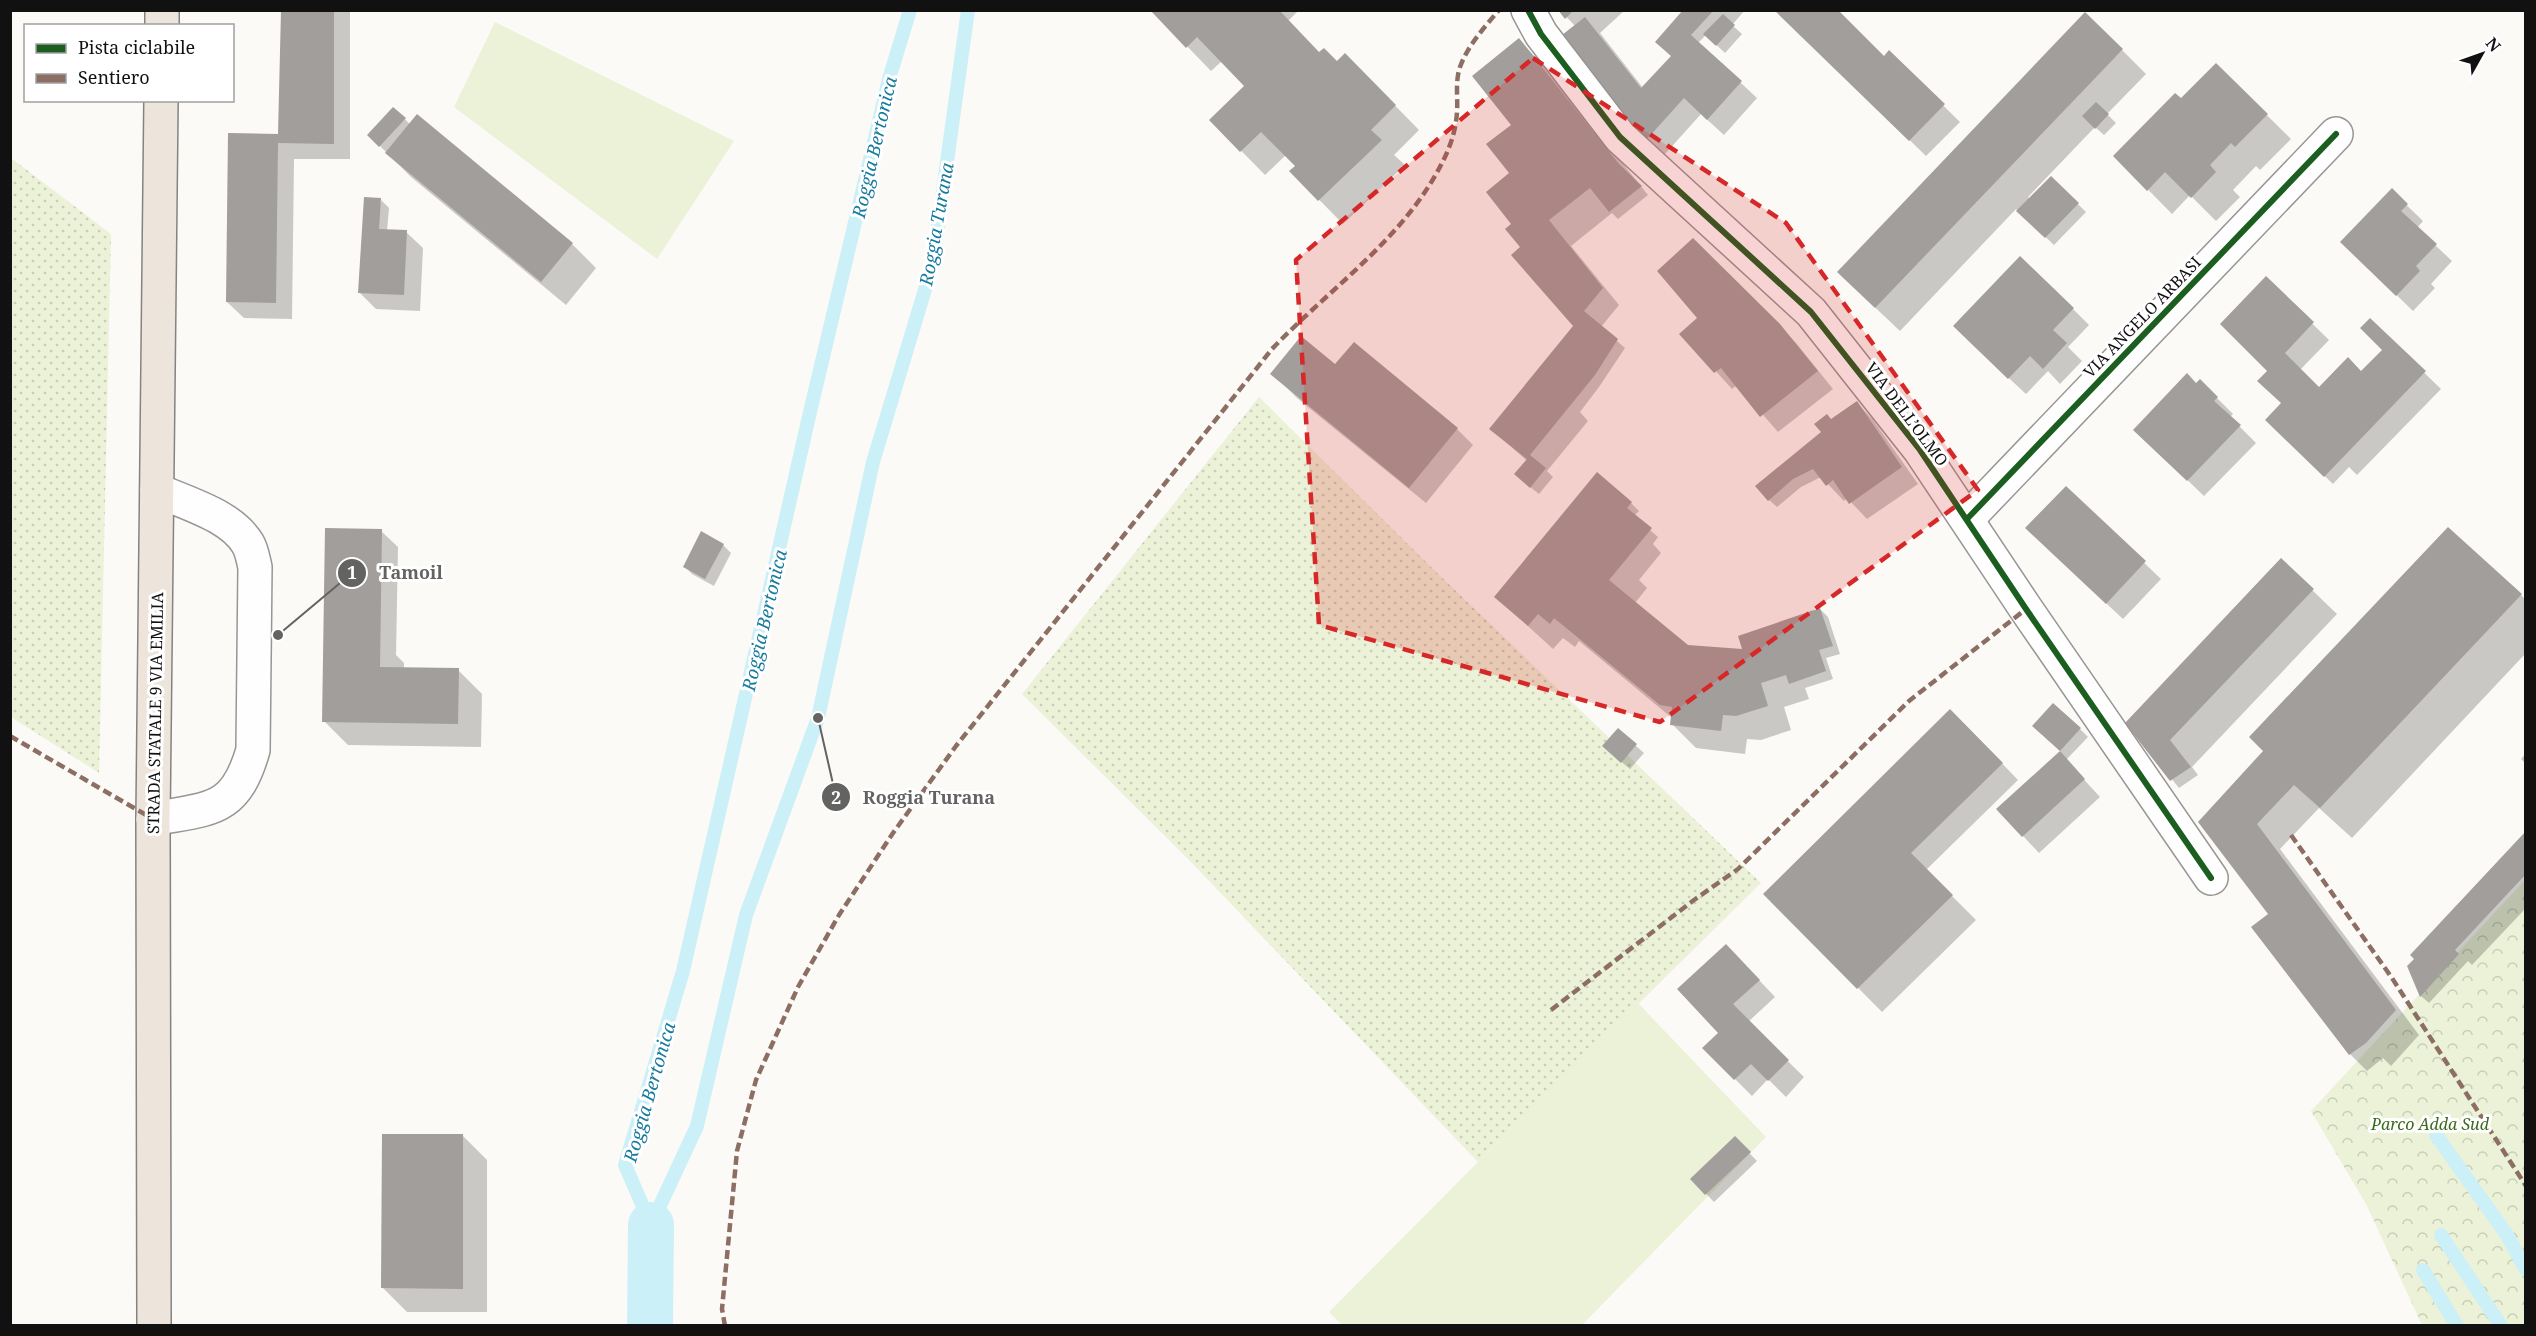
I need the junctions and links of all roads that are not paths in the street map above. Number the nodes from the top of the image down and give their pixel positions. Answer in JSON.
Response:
{"nodes":[{"id":1,"x":1528,"y":10,"type":"edge"},
{"id":2,"x":161,"y":102,"type":"edge"},
{"id":3,"x":2336,"y":134,"type":"dead end"},
{"id":4,"x":157,"y":490,"type":"junction"},
{"id":5,"x":1967,"y":519,"type":"junction"},
{"id":6,"x":153,"y":819,"type":"junction"},
{"id":7,"x":2211,"y":878,"type":"dead end"},
{"id":8,"x":154,"y":1326,"type":"edge"}],
"edges":[{"from":1,"to":5,"type":"street","name":"VIA DELL’OLMO"},
{"from":2,"to":4,"type":"main road","name":"STRADA STATALE 9 VIA EMILIA"},
{"from":3,"to":5,"type":"street","name":"VIA ANGELO ARBASI"},
{"from":4,"to":6,"type":"main road","name":"STRADA STATALE 9 VIA EMILIA"},
{"from":4,"to":6,"type":"street"},
{"from":5,"to":7,"type":"street","name":"VIA DELL’OLMO"},
{"from":6,"to":8,"type":"main road","name":"STRADA STATALE 9 VIA EMILIA"}]}
